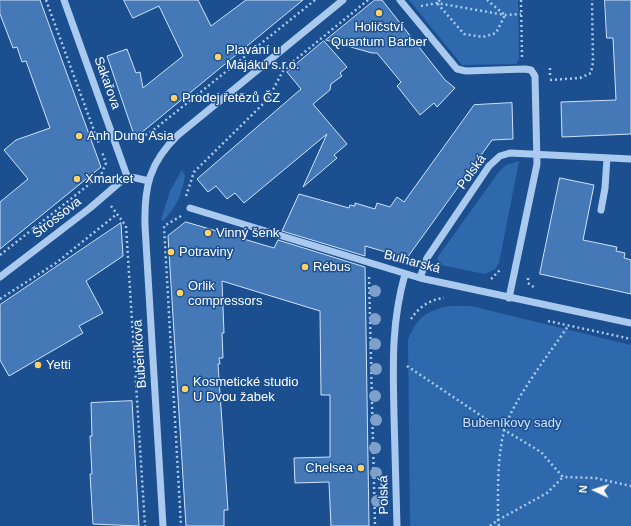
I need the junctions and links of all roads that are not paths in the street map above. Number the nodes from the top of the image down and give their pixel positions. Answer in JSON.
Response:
{"nodes":[{"id":1,"x":64,"y":0,"type":"edge"},
{"id":2,"x":343,"y":0,"type":"edge"},
{"id":3,"x":400,"y":0,"type":"edge"},
{"id":4,"x":538,"y":155,"type":"junction"},
{"id":5,"x":607,"y":158,"type":"junction"},
{"id":6,"x":631,"y":159,"type":"edge"},
{"id":7,"x":127,"y":176,"type":"junction"},
{"id":8,"x":149,"y":181,"type":"junction"},
{"id":9,"x":190,"y":208,"type":"dead end"},
{"id":10,"x":601,"y":210,"type":"dead end"},
{"id":11,"x":406,"y":274,"type":"junction"},
{"id":12,"x":0,"y":277,"type":"edge"},
{"id":13,"x":420,"y":278,"type":"junction"},
{"id":14,"x":509,"y":298,"type":"junction"},
{"id":15,"x":631,"y":323,"type":"edge"},
{"id":16,"x":163,"y":526,"type":"edge"},
{"id":17,"x":397,"y":526,"type":"edge"}],
"edges":[{"from":1,"to":7,"type":"street","name":"Sakařova"},
{"from":2,"to":8,"type":"street"},
{"from":3,"to":4,"type":"street"},
{"from":4,"to":5,"type":"street","name":"Polská"},
{"from":4,"to":13,"type":"street","name":"Polská"},
{"from":4,"to":14,"type":"street"},
{"from":5,"to":6,"type":"street","name":"Polská"},
{"from":5,"to":10,"type":"street"},
{"from":7,"to":8,"type":"street"},
{"from":7,"to":12,"type":"street","name":"Štrossova"},
{"from":8,"to":16,"type":"street","name":"Bubeníkova"},
{"from":9,"to":11,"type":"street","name":"Bulharská"},
{"from":11,"to":13,"type":"street","name":"Bulharská"},
{"from":11,"to":17,"type":"street","name":"Polská"},
{"from":13,"to":14,"type":"street","name":"Bulharská"},
{"from":14,"to":15,"type":"street","name":"Bulharská"}]}
